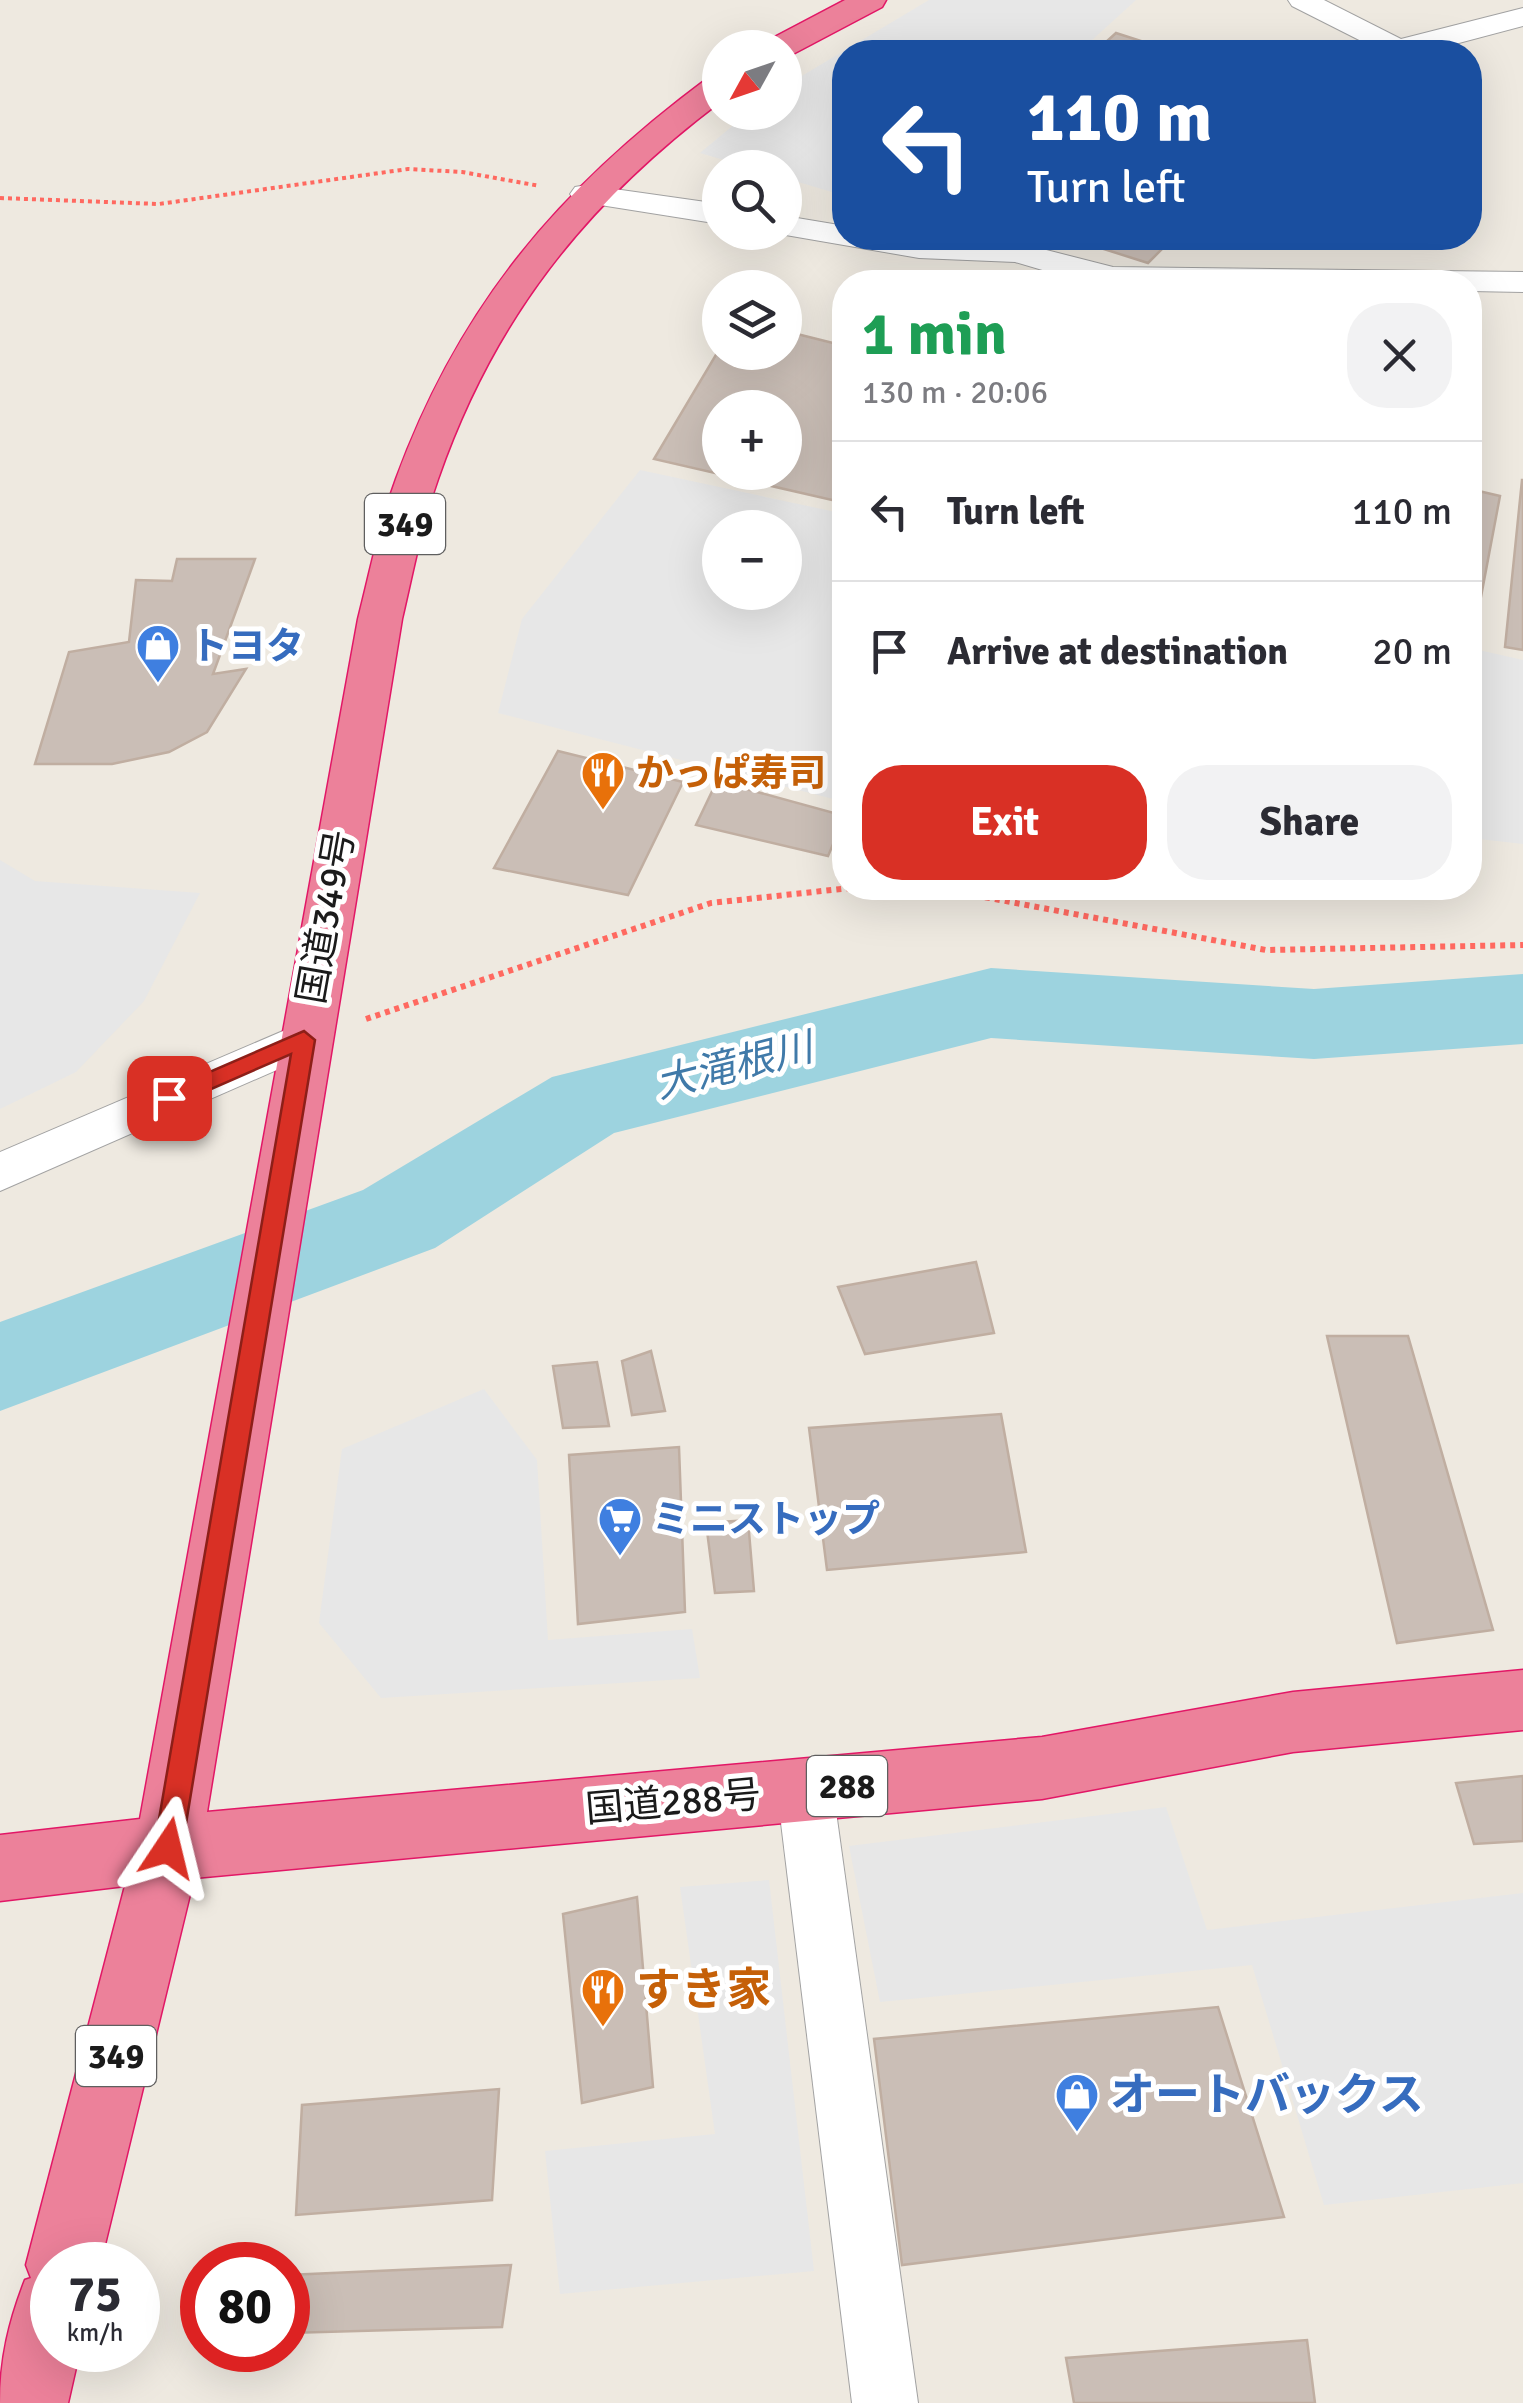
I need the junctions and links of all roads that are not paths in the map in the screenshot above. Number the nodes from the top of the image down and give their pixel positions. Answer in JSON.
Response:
{"nodes":[{"id":1,"x":870,"y":0,"type":"edge"},
{"id":2,"x":1302,"y":0,"type":"edge"},
{"id":3,"x":1523,"y":17,"type":"edge"},
{"id":4,"x":802,"y":36,"type":"edge"},
{"id":5,"x":1381,"y":40,"type":"edge"},
{"id":6,"x":1438,"y":40,"type":"edge"},
{"id":7,"x":702,"y":98,"type":"edge"},
{"id":8,"x":586,"y":194,"type":"junction"},
{"id":9,"x":702,"y":211,"type":"edge"},
{"id":10,"x":802,"y":229,"type":"edge"},
{"id":11,"x":832,"y":234,"type":"edge"},
{"id":12,"x":968,"y":250,"type":"edge"},
{"id":13,"x":1076,"y":270,"type":"edge"},
{"id":14,"x":1482,"y":281,"type":"edge"},
{"id":15,"x":1523,"y":282,"type":"edge"},
{"id":16,"x":302,"y":1053,"type":"junction"},
{"id":17,"x":0,"y":1172,"type":"edge"},
{"id":18,"x":1523,"y":1700,"type":"edge"},
{"id":19,"x":805,"y":1790,"type":"junction"},
{"id":20,"x":168,"y":1848,"type":"junction"},
{"id":21,"x":0,"y":1868,"type":"edge"},
{"id":22,"x":69,"y":2242,"type":"edge"},
{"id":23,"x":36,"y":2372,"type":"edge"},
{"id":24,"x":28,"y":2403,"type":"edge"},
{"id":25,"x":885,"y":2403,"type":"edge"}],
"edges":[{"from":1,"to":4,"type":"highway"},
{"from":2,"to":5,"type":"street"},
{"from":3,"to":6,"type":"street"},
{"from":7,"to":8,"type":"highway","name":"国道349号","number":"349"},
{"from":8,"to":9,"type":"street"},
{"from":8,"to":16,"type":"highway","name":"国道349号","number":"349"},
{"from":10,"to":11,"type":"street"},
{"from":12,"to":13,"type":"street"},
{"from":14,"to":15,"type":"street"},
{"from":16,"to":17,"type":"street"},
{"from":16,"to":20,"type":"highway","name":"国道349号","number":"349"},
{"from":18,"to":19,"type":"highway","name":"国道288号","number":"288"},
{"from":19,"to":20,"type":"highway","name":"国道288号","number":"288"},
{"from":19,"to":25,"type":"street"},
{"from":20,"to":21,"type":"highway","name":"国道288号","number":"288"},
{"from":20,"to":22,"type":"highway","name":"国道349号","number":"349"},
{"from":23,"to":24,"type":"highway"}]}
